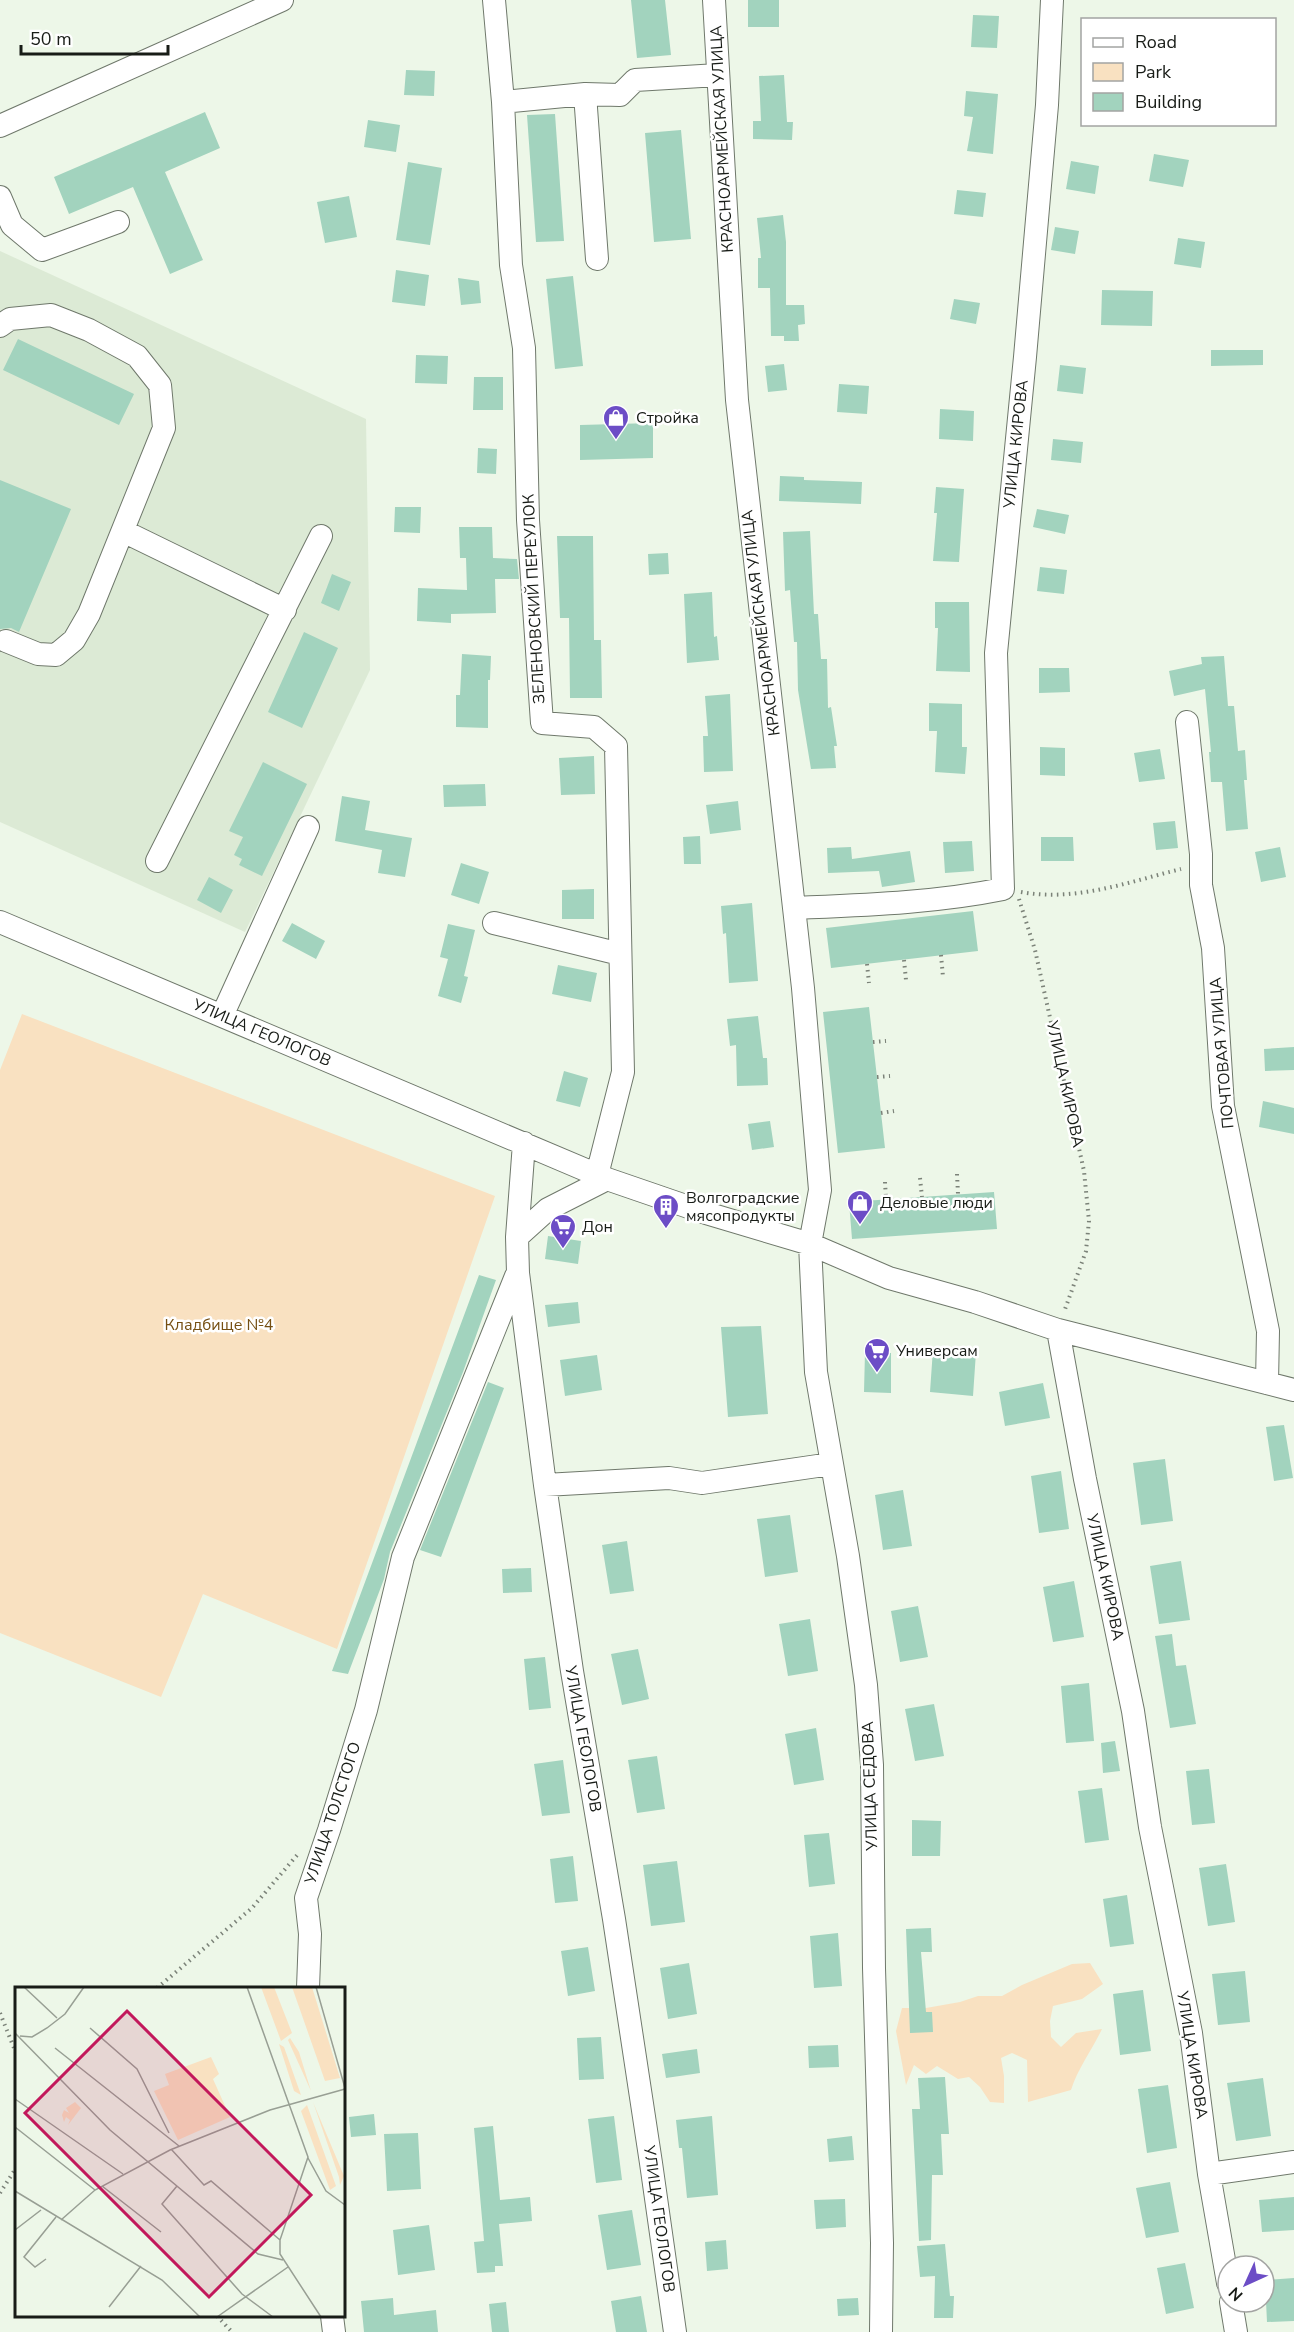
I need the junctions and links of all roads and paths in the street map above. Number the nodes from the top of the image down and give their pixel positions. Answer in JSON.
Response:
{"nodes":[{"id":1,"x":282,"y":0,"type":"edge"},
{"id":2,"x":494,"y":0,"type":"edge"},
{"id":3,"x":714,"y":0,"type":"edge"},
{"id":4,"x":1052,"y":0,"type":"edge"},
{"id":5,"x":718,"y":75,"type":"junction"},
{"id":6,"x":585,"y":94,"type":"junction"},
{"id":7,"x":503,"y":102,"type":"junction"},
{"id":8,"x":0,"y":126,"type":"edge"},
{"id":9,"x":0,"y":197,"type":"edge"},
{"id":10,"x":118,"y":222,"type":"dead end"},
{"id":11,"x":597,"y":260,"type":"dead end"},
{"id":12,"x":0,"y":326,"type":"edge"},
{"id":13,"x":123,"y":531,"type":"junction"},
{"id":14,"x":321,"y":536,"type":"dead end"},
{"id":15,"x":285,"y":610,"type":"junction"},
{"id":16,"x":6,"y":641,"type":"dead end"},
{"id":17,"x":1187,"y":722,"type":"dead end"},
{"id":18,"x":308,"y":827,"type":"dead end"},
{"id":19,"x":1201,"y":854,"type":"junction"},
{"id":20,"x":157,"y":861,"type":"dead end"},
{"id":21,"x":794,"y":908,"type":"junction"},
{"id":22,"x":0,"y":922,"type":"edge"},
{"id":23,"x":494,"y":923,"type":"dead end"},
{"id":24,"x":620,"y":954,"type":"junction"},
{"id":25,"x":941,"y":955,"type":"dead end"},
{"id":26,"x":904,"y":960,"type":"dead end"},
{"id":27,"x":867,"y":964,"type":"dead end"},
{"id":28,"x":943,"y":977,"type":"dead end"},
{"id":29,"x":906,"y":980,"type":"dead end"},
{"id":30,"x":868,"y":982,"type":"dead end"},
{"id":31,"x":222,"y":1016,"type":"junction"},
{"id":32,"x":886,"y":1041,"type":"dead end"},
{"id":33,"x":873,"y":1042,"type":"dead end"},
{"id":34,"x":890,"y":1076,"type":"dead end"},
{"id":35,"x":877,"y":1077,"type":"dead end"},
{"id":36,"x":894,"y":1111,"type":"dead end"},
{"id":37,"x":881,"y":1113,"type":"dead end"},
{"id":38,"x":524,"y":1143,"type":"junction"},
{"id":39,"x":957,"y":1174,"type":"dead end"},
{"id":40,"x":602,"y":1177,"type":"junction"},
{"id":41,"x":920,"y":1178,"type":"dead end"},
{"id":42,"x":885,"y":1182,"type":"dead end"},
{"id":43,"x":958,"y":1194,"type":"dead end"},
{"id":44,"x":922,"y":1197,"type":"dead end"},
{"id":45,"x":886,"y":1199,"type":"dead end"},
{"id":46,"x":517,"y":1237,"type":"junction"},
{"id":47,"x":810,"y":1244,"type":"junction"},
{"id":48,"x":518,"y":1273,"type":"junction"},
{"id":49,"x":1059,"y":1330,"type":"junction"},
{"id":50,"x":1267,"y":1383,"type":"junction"},
{"id":51,"x":1294,"y":1390,"type":"edge"},
{"id":52,"x":831,"y":1464,"type":"junction"},
{"id":53,"x":545,"y":1485,"type":"junction"},
{"id":54,"x":301,"y":1850,"type":"dead end"},
{"id":55,"x":159,"y":1987,"type":"edge"},
{"id":56,"x":308,"y":1987,"type":"edge"},
{"id":57,"x":0,"y":2013,"type":"edge"},
{"id":58,"x":15,"y":2050,"type":"edge"},
{"id":59,"x":1294,"y":2162,"type":"edge"},
{"id":60,"x":15,"y":2170,"type":"edge"},
{"id":61,"x":1209,"y":2174,"type":"junction"},
{"id":62,"x":0,"y":2193,"type":"edge"},
{"id":63,"x":1223,"y":2254,"type":"edge"},
{"id":64,"x":1233,"y":2314,"type":"edge"},
{"id":65,"x":218,"y":2317,"type":"edge"},
{"id":66,"x":332,"y":2317,"type":"edge"},
{"id":67,"x":232,"y":2332,"type":"edge"},
{"id":68,"x":334,"y":2332,"type":"edge"},
{"id":69,"x":675,"y":2332,"type":"edge"},
{"id":70,"x":881,"y":2332,"type":"edge"},
{"id":71,"x":1236,"y":2332,"type":"edge"}],
"edges":[{"from":1,"to":8,"type":"street"},
{"from":2,"to":7,"type":"street","name":"ЗЕЛЕНОВСКИЙ ПЕРЕУЛОК"},
{"from":3,"to":5,"type":"street","name":"КРАСНОАРМЕЙСКАЯ УЛИЦА"},
{"from":4,"to":21,"type":"street","name":"УЛИЦА КИРОВА"},
{"from":5,"to":6,"type":"street"},
{"from":5,"to":21,"type":"street","name":"КРАСНОАРМЕЙСКАЯ УЛИЦА"},
{"from":6,"to":7,"type":"street"},
{"from":6,"to":11,"type":"street"},
{"from":7,"to":24,"type":"street","name":"ЗЕЛЕНОВСКИЙ ПЕРЕУЛОК"},
{"from":9,"to":10,"type":"street"},
{"from":12,"to":13,"type":"street"},
{"from":13,"to":15,"type":"street"},
{"from":13,"to":16,"type":"street"},
{"from":14,"to":15,"type":"street"},
{"from":15,"to":20,"type":"street"},
{"from":17,"to":19,"type":"street","name":"ПОЧТОВАЯ УЛИЦА"},
{"from":18,"to":31,"type":"street"},
{"from":19,"to":49,"type":"path","name":"УЛИЦА КИРОВА"},
{"from":19,"to":50,"type":"street","name":"ПОЧТОВАЯ УЛИЦА"},
{"from":21,"to":47,"type":"street","name":"КРАСНОАРМЕЙСКАЯ УЛИЦА"},
{"from":22,"to":31,"type":"street","name":"УЛИЦА ГЕОЛОГОВ"},
{"from":23,"to":24,"type":"street"},
{"from":24,"to":40,"type":"street","name":"ЗЕЛЕНОВСКИЙ ПЕРЕУЛОК"},
{"from":25,"to":28,"type":"path"},
{"from":26,"to":29,"type":"path"},
{"from":27,"to":30,"type":"path"},
{"from":31,"to":38,"type":"street","name":"УЛИЦА ГЕОЛОГОВ"},
{"from":32,"to":33,"type":"path"},
{"from":34,"to":35,"type":"path"},
{"from":36,"to":37,"type":"path"},
{"from":38,"to":40,"type":"street","name":"УЛИЦА ГЕОЛОГОВ"},
{"from":38,"to":46,"type":"street","name":"УЛИЦА ГЕОЛОГОВ"},
{"from":39,"to":43,"type":"path"},
{"from":40,"to":46,"type":"street"},
{"from":40,"to":47,"type":"street","name":"УЛИЦА ГЕОЛОГОВ"},
{"from":41,"to":44,"type":"path"},
{"from":42,"to":45,"type":"path"},
{"from":46,"to":48,"type":"street","name":"УЛИЦА ГЕОЛОГОВ"},
{"from":47,"to":49,"type":"street","name":"УЛИЦА ГЕОЛОГОВ"},
{"from":47,"to":52,"type":"street","name":"УЛИЦА СЕДОВА"},
{"from":48,"to":53,"type":"street","name":"УЛИЦА ГЕОЛОГОВ"},
{"from":48,"to":56,"type":"street","name":"УЛИЦА ТОЛСТОГО"},
{"from":49,"to":50,"type":"street","name":"УЛИЦА ГЕОЛОГОВ"},
{"from":49,"to":61,"type":"street","name":"УЛИЦА КИРОВА"},
{"from":50,"to":51,"type":"street","name":"УЛИЦА ГЕОЛОГОВ"},
{"from":52,"to":53,"type":"street"},
{"from":52,"to":70,"type":"street","name":"УЛИЦА СЕДОВА"},
{"from":53,"to":69,"type":"street","name":"УЛИЦА ГЕОЛОГОВ"},
{"from":54,"to":55,"type":"path"},
{"from":57,"to":58,"type":"path"},
{"from":59,"to":61,"type":"street"},
{"from":60,"to":62,"type":"path"},
{"from":61,"to":63,"type":"street","name":"УЛИЦА КИРОВА"},
{"from":64,"to":71,"type":"street"},
{"from":65,"to":67,"type":"path"},
{"from":66,"to":68,"type":"street"}]}
